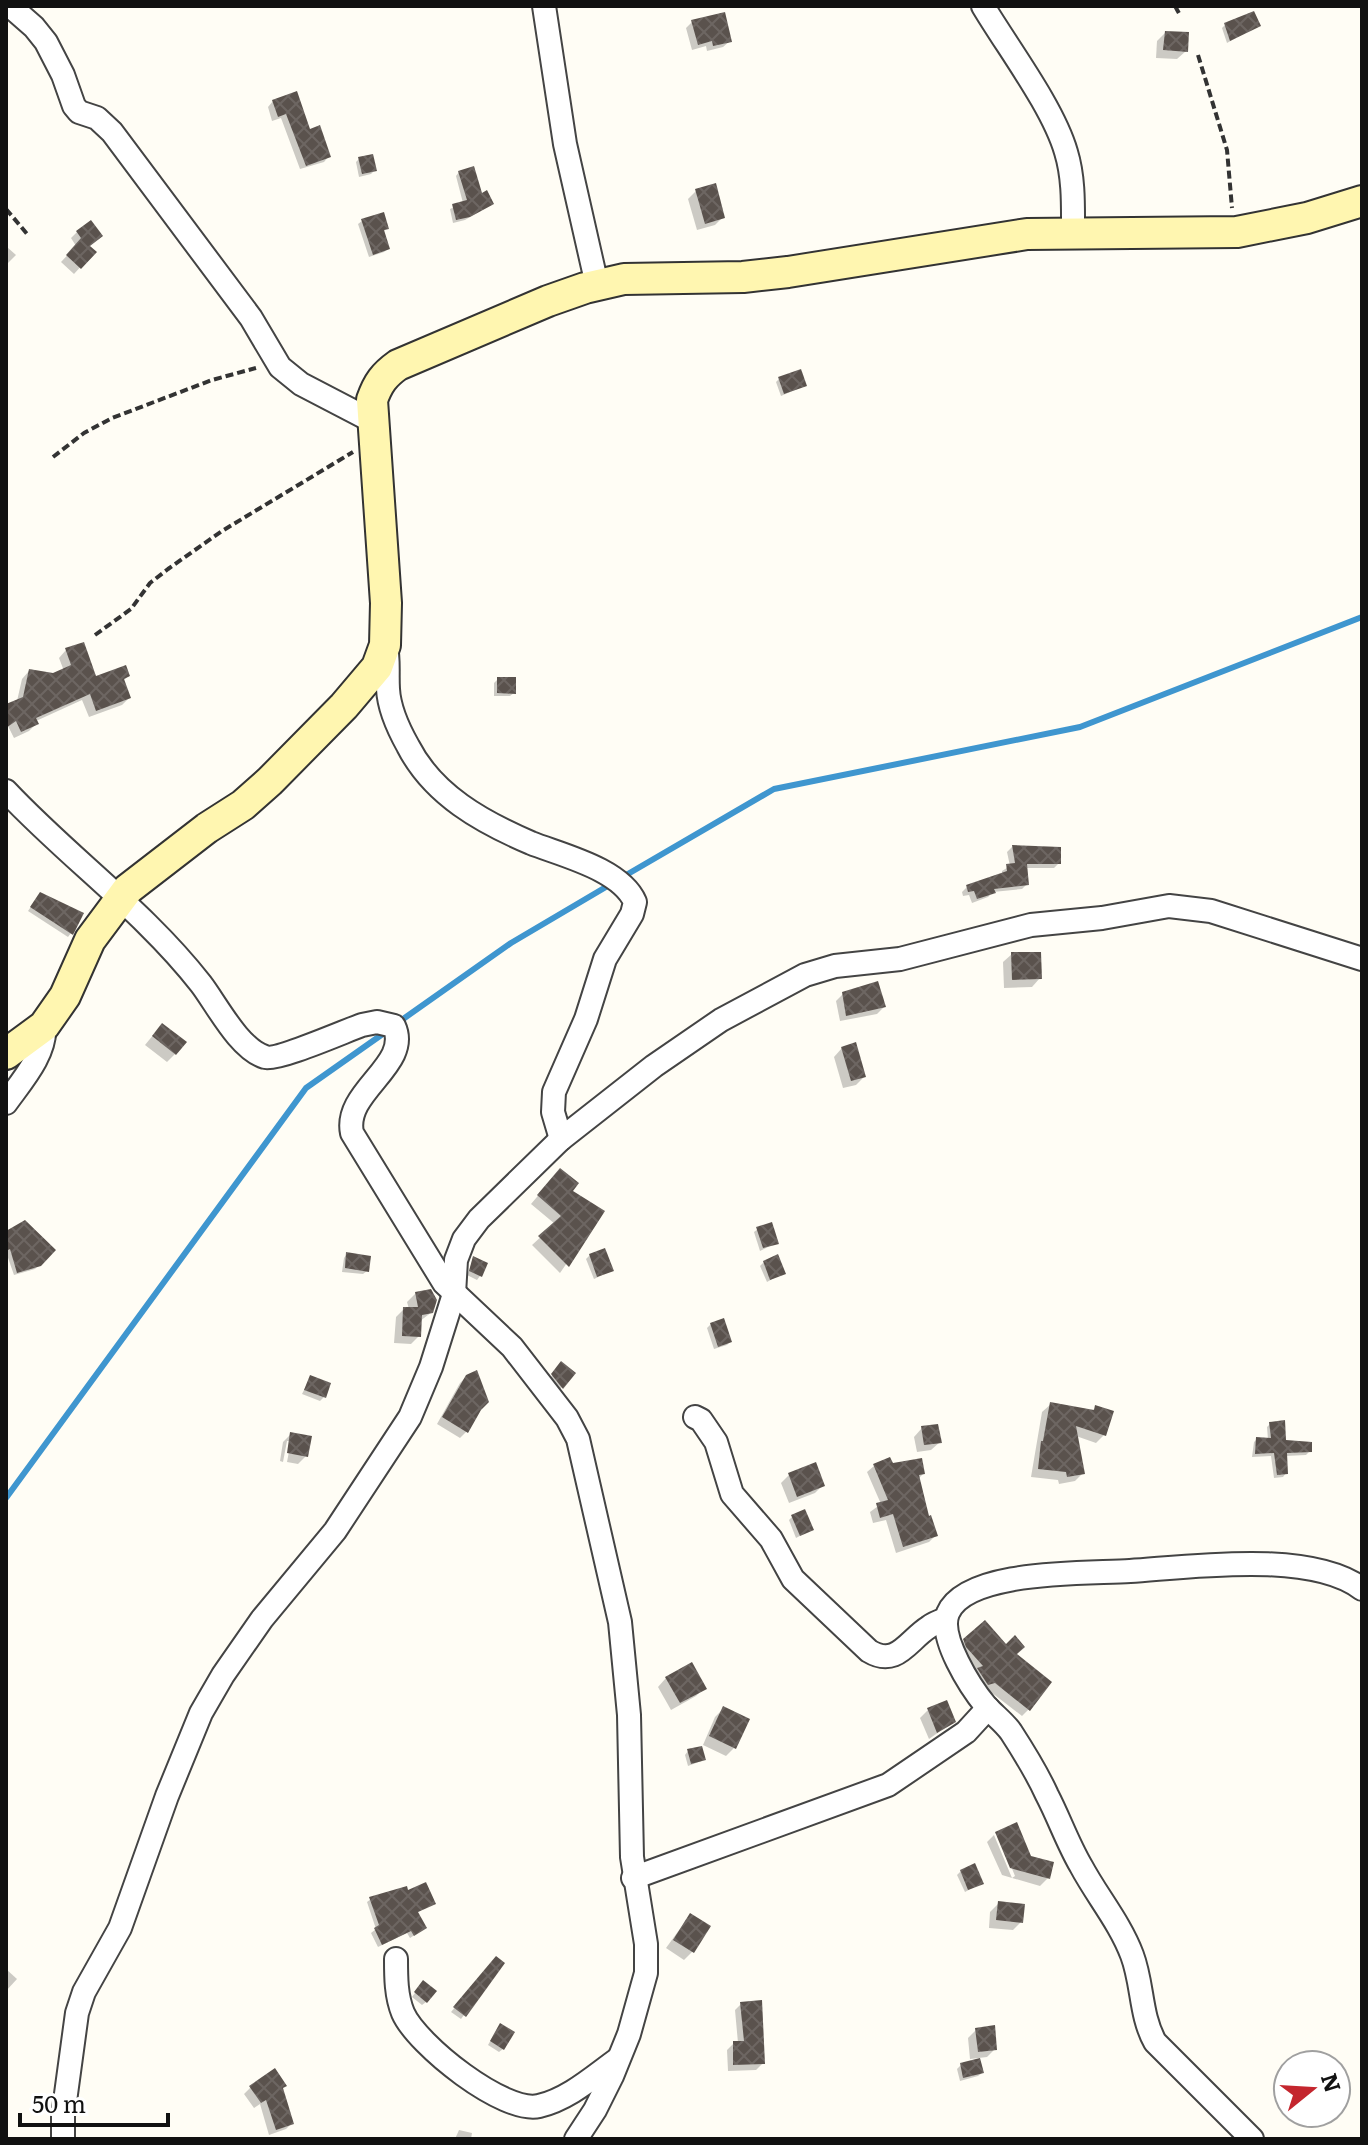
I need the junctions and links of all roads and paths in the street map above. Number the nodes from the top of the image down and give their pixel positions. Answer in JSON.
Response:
{"nodes":[{"id":1,"x":10,"y":6,"type":"edge"},
{"id":2,"x":544,"y":6,"type":"edge"},
{"id":3,"x":983,"y":6,"type":"edge"},
{"id":4,"x":1175,"y":6,"type":"edge"},
{"id":5,"x":1180,"y":15,"type":"dead end"},
{"id":6,"x":1198,"y":55,"type":"dead end"},
{"id":7,"x":1362,"y":201,"type":"edge"},
{"id":8,"x":6,"y":209,"type":"edge"},
{"id":9,"x":1237,"y":232,"type":"junction"},
{"id":10,"x":1073,"y":233,"type":"junction"},
{"id":11,"x":28,"y":235,"type":"dead end"},
{"id":12,"x":597,"y":285,"type":"junction"},
{"id":13,"x":278,"y":363,"type":"junction"},
{"id":14,"x":374,"y":429,"type":"junction"},
{"id":15,"x":53,"y":457,"type":"dead end"},
{"id":16,"x":95,"y":635,"type":"dead end"},
{"id":17,"x":385,"y":645,"type":"junction"},
{"id":18,"x":6,"y":791,"type":"edge"},
{"id":19,"x":121,"y":898,"type":"junction"},
{"id":20,"x":1362,"y":959,"type":"edge"},
{"id":21,"x":44,"y":1026,"type":"junction"},
{"id":22,"x":6,"y":1054,"type":"edge"},
{"id":23,"x":6,"y":1103,"type":"edge"},
{"id":24,"x":561,"y":1139,"type":"junction"},
{"id":25,"x":454,"y":1294,"type":"junction"},
{"id":26,"x":695,"y":1417,"type":"dead end"},
{"id":27,"x":1362,"y":1589,"type":"edge"},
{"id":28,"x":946,"y":1619,"type":"junction"},
{"id":29,"x":988,"y":1708,"type":"junction"},
{"id":30,"x":633,"y":1878,"type":"junction"},
{"id":31,"x":396,"y":1959,"type":"dead end"},
{"id":32,"x":620,"y":2057,"type":"junction"},
{"id":33,"x":63,"y":2139,"type":"edge"},
{"id":34,"x":576,"y":2139,"type":"edge"},
{"id":35,"x":1252,"y":2139,"type":"edge"}],
"edges":[{"from":1,"to":13,"type":"street"},
{"from":2,"to":12,"type":"street"},
{"from":3,"to":10,"type":"street"},
{"from":4,"to":5,"type":"path"},
{"from":6,"to":9,"type":"path"},
{"from":7,"to":9,"type":"street"},
{"from":8,"to":11,"type":"path"},
{"from":9,"to":10,"type":"street"},
{"from":10,"to":12,"type":"street"},
{"from":12,"to":14,"type":"street"},
{"from":13,"to":14,"type":"street"},
{"from":13,"to":15,"type":"path"},
{"from":14,"to":16,"type":"path"},
{"from":14,"to":17,"type":"street"},
{"from":17,"to":19,"type":"street"},
{"from":17,"to":24,"type":"street"},
{"from":18,"to":19,"type":"street"},
{"from":19,"to":21,"type":"street"},
{"from":19,"to":25,"type":"street"},
{"from":20,"to":24,"type":"street"},
{"from":21,"to":22,"type":"street"},
{"from":21,"to":23,"type":"street"},
{"from":24,"to":25,"type":"street"},
{"from":25,"to":30,"type":"street"},
{"from":25,"to":33,"type":"street"},
{"from":26,"to":28,"type":"street"},
{"from":27,"to":28,"type":"street"},
{"from":28,"to":29,"type":"street"},
{"from":29,"to":30,"type":"street"},
{"from":29,"to":35,"type":"street"},
{"from":30,"to":32,"type":"street"},
{"from":31,"to":32,"type":"street"},
{"from":32,"to":34,"type":"street"}]}
